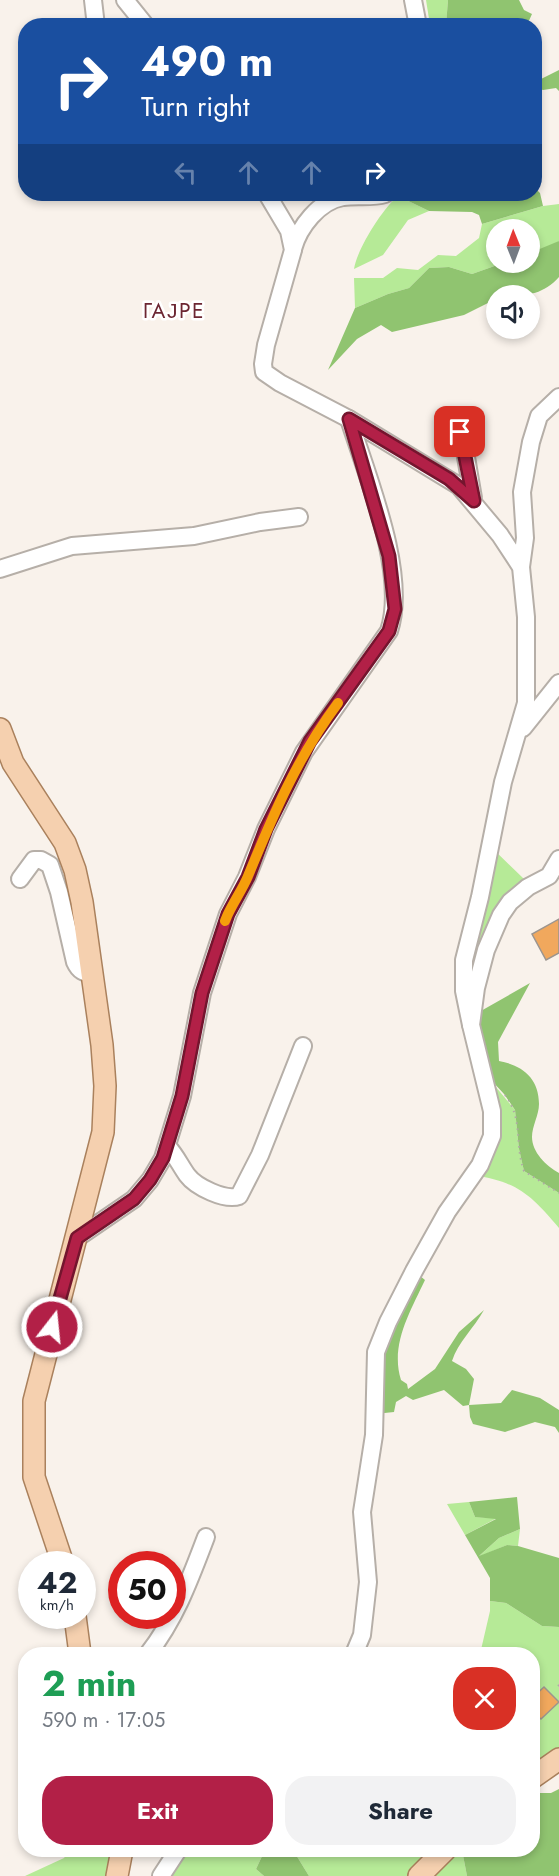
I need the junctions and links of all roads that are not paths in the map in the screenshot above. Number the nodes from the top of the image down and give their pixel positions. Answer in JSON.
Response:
{"nodes":[{"id":1,"x":93,"y":0,"type":"edge"},
{"id":2,"x":125,"y":0,"type":"edge"},
{"id":3,"x":413,"y":0,"type":"edge"},
{"id":4,"x":95,"y":18,"type":"edge"},
{"id":5,"x":140,"y":18,"type":"edge"},
{"id":6,"x":416,"y":18,"type":"edge"},
{"id":7,"x":271,"y":201,"type":"edge"},
{"id":8,"x":332,"y":201,"type":"edge"},
{"id":9,"x":293,"y":250,"type":"junction"},
{"id":10,"x":559,"y":397,"type":"edge"},
{"id":11,"x":459,"y":416,"type":"dead end"},
{"id":12,"x":349,"y":419,"type":"junction"},
{"id":13,"x":474,"y":501,"type":"junction"},
{"id":14,"x":299,"y":517,"type":"dead end"},
{"id":15,"x":521,"y":567,"type":"junction"},
{"id":16,"x":0,"y":569,"type":"edge"},
{"id":17,"x":559,"y":683,"type":"edge"},
{"id":18,"x":0,"y":729,"type":"edge"},
{"id":19,"x":516,"y":736,"type":"junction"},
{"id":20,"x":559,"y":859,"type":"edge"},
{"id":21,"x":20,"y":879,"type":"dead end"},
{"id":22,"x":93,"y":974,"type":"junction"},
{"id":23,"x":471,"y":1025,"type":"junction"},
{"id":24,"x":303,"y":1046,"type":"dead end"},
{"id":25,"x":168,"y":1147,"type":"junction"},
{"id":26,"x":77,"y":1238,"type":"junction"},
{"id":27,"x":206,"y":1537,"type":"dead end"},
{"id":28,"x":59,"y":1551,"type":"edge"},
{"id":29,"x":77,"y":1629,"type":"edge"},
{"id":30,"x":79,"y":1647,"type":"edge"},
{"id":31,"x":153,"y":1647,"type":"edge"},
{"id":32,"x":357,"y":1647,"type":"edge"},
{"id":33,"x":559,"y":1759,"type":"edge"},
{"id":34,"x":540,"y":1772,"type":"edge"},
{"id":35,"x":121,"y":1857,"type":"edge"},
{"id":36,"x":173,"y":1857,"type":"edge"},
{"id":37,"x":438,"y":1857,"type":"edge"},
{"id":38,"x":117,"y":1876,"type":"edge"},
{"id":39,"x":161,"y":1876,"type":"edge"},
{"id":40,"x":418,"y":1876,"type":"edge"}],
"edges":[{"from":1,"to":4,"type":"street"},
{"from":2,"to":5,"type":"street"},
{"from":3,"to":6,"type":"street"},
{"from":7,"to":9,"type":"street"},
{"from":8,"to":9,"type":"street"},
{"from":9,"to":12,"type":"street"},
{"from":10,"to":15,"type":"street"},
{"from":11,"to":13,"type":"street"},
{"from":12,"to":13,"type":"street"},
{"from":12,"to":25,"type":"street"},
{"from":13,"to":15,"type":"street"},
{"from":14,"to":16,"type":"street"},
{"from":15,"to":19,"type":"street"},
{"from":17,"to":19,"type":"street"},
{"from":18,"to":22,"type":"main road"},
{"from":19,"to":23,"type":"street"},
{"from":20,"to":23,"type":"street"},
{"from":21,"to":22,"type":"street"},
{"from":22,"to":26,"type":"main road"},
{"from":23,"to":32,"type":"street"},
{"from":24,"to":25,"type":"street"},
{"from":25,"to":26,"type":"street"},
{"from":26,"to":28,"type":"main road"},
{"from":27,"to":31,"type":"street"},
{"from":29,"to":30,"type":"main road"},
{"from":33,"to":34,"type":"main road"},
{"from":35,"to":38,"type":"main road"},
{"from":36,"to":39,"type":"street"},
{"from":37,"to":40,"type":"main road"}]}
